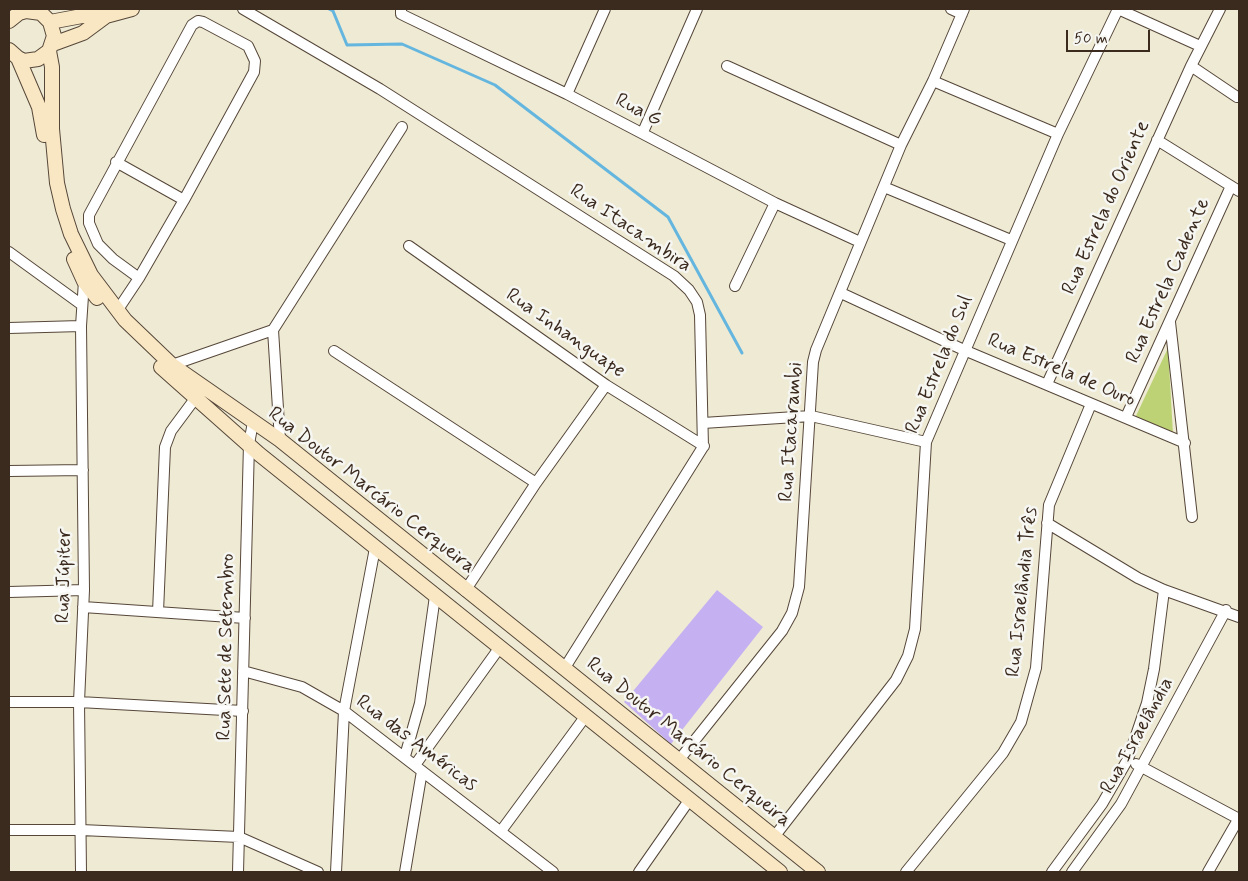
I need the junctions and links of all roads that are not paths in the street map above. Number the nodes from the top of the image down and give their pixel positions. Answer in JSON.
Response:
{"nodes":[{"id":1,"x":132,"y":9,"type":"edge"},
{"id":2,"x":243,"y":9,"type":"edge"},
{"id":3,"x":605,"y":9,"type":"edge"},
{"id":4,"x":697,"y":9,"type":"edge"},
{"id":5,"x":951,"y":9,"type":"edge"},
{"id":6,"x":1118,"y":9,"type":"edge"},
{"id":7,"x":1220,"y":9,"type":"edge"},
{"id":8,"x":400,"y":10,"type":"edge"},
{"id":9,"x":963,"y":11,"type":"edge"},
{"id":10,"x":14,"y":16,"type":"edge"},
{"id":11,"x":49,"y":16,"type":"edge"},
{"id":12,"x":106,"y":16,"type":"junction"},
{"id":13,"x":1200,"y":46,"type":"junction"},
{"id":14,"x":51,"y":47,"type":"junction"},
{"id":15,"x":13,"y":54,"type":"edge"},
{"id":16,"x":727,"y":66,"type":"dead end"},
{"id":17,"x":1191,"y":66,"type":"junction"},
{"id":18,"x":933,"y":81,"type":"junction"},
{"id":19,"x":567,"y":94,"type":"junction"},
{"id":20,"x":1238,"y":97,"type":"dead end"},
{"id":21,"x":402,"y":127,"type":"dead end"},
{"id":22,"x":643,"y":132,"type":"junction"},
{"id":23,"x":1058,"y":134,"type":"junction"},
{"id":24,"x":1157,"y":140,"type":"junction"},
{"id":25,"x":901,"y":145,"type":"junction"},
{"id":26,"x":116,"y":162,"type":"junction"},
{"id":27,"x":884,"y":187,"type":"junction"},
{"id":28,"x":1235,"y":189,"type":"edge"},
{"id":29,"x":184,"y":200,"type":"junction"},
{"id":30,"x":775,"y":203,"type":"junction"},
{"id":31,"x":1011,"y":240,"type":"junction"},
{"id":32,"x":860,"y":242,"type":"junction"},
{"id":33,"x":409,"y":246,"type":"dead end"},
{"id":34,"x":9,"y":252,"type":"edge"},
{"id":35,"x":139,"y":278,"type":"junction"},
{"id":36,"x":84,"y":281,"type":"junction"},
{"id":37,"x":735,"y":286,"type":"dead end"},
{"id":38,"x":841,"y":293,"type":"junction"},
{"id":39,"x":82,"y":305,"type":"junction"},
{"id":40,"x":117,"y":311,"type":"junction"},
{"id":41,"x":1170,"y":321,"type":"junction"},
{"id":42,"x":82,"y":326,"type":"junction"},
{"id":43,"x":9,"y":328,"type":"edge"},
{"id":44,"x":272,"y":330,"type":"junction"},
{"id":45,"x":964,"y":350,"type":"junction"},
{"id":46,"x":334,"y":351,"type":"dead end"},
{"id":47,"x":172,"y":364,"type":"junction"},
{"id":48,"x":1047,"y":384,"type":"junction"},
{"id":49,"x":606,"y":385,"type":"junction"},
{"id":50,"x":197,"y":396,"type":"junction"},
{"id":51,"x":1091,"y":404,"type":"junction"},
{"id":52,"x":811,"y":416,"type":"junction"},
{"id":53,"x":1126,"y":417,"type":"junction"},
{"id":54,"x":253,"y":422,"type":"junction"},
{"id":55,"x":703,"y":423,"type":"junction"},
{"id":56,"x":280,"y":440,"type":"junction"},
{"id":57,"x":926,"y":442,"type":"junction"},
{"id":58,"x":1185,"y":443,"type":"junction"},
{"id":59,"x":249,"y":444,"type":"junction"},
{"id":60,"x":704,"y":446,"type":"junction"},
{"id":61,"x":84,"y":470,"type":"junction"},
{"id":62,"x":9,"y":471,"type":"edge"},
{"id":63,"x":536,"y":483,"type":"junction"},
{"id":64,"x":1192,"y":517,"type":"dead end"},
{"id":65,"x":1047,"y":523,"type":"junction"},
{"id":66,"x":375,"y":548,"type":"junction"},
{"id":67,"x":84,"y":590,"type":"junction"},
{"id":68,"x":1164,"y":590,"type":"junction"},
{"id":69,"x":465,"y":591,"type":"junction"},
{"id":70,"x":9,"y":592,"type":"edge"},
{"id":71,"x":435,"y":596,"type":"junction"},
{"id":72,"x":83,"y":607,"type":"junction"},
{"id":73,"x":1226,"y":610,"type":"junction"},
{"id":74,"x":158,"y":612,"type":"junction"},
{"id":75,"x":1239,"y":617,"type":"edge"},
{"id":76,"x":245,"y":618,"type":"junction"},
{"id":77,"x":500,"y":647,"type":"junction"},
{"id":78,"x":564,"y":669,"type":"junction"},
{"id":79,"x":243,"y":671,"type":"junction"},
{"id":80,"x":587,"y":687,"type":"junction"},
{"id":81,"x":9,"y":702,"type":"edge"},
{"id":82,"x":80,"y":702,"type":"junction"},
{"id":83,"x":570,"y":704,"type":"junction"},
{"id":84,"x":612,"y":707,"type":"junction"},
{"id":85,"x":243,"y":711,"type":"junction"},
{"id":86,"x":344,"y":711,"type":"junction"},
{"id":87,"x":585,"y":717,"type":"junction"},
{"id":88,"x":598,"y":727,"type":"junction"},
{"id":89,"x":405,"y":756,"type":"junction"},
{"id":90,"x":1128,"y":759,"type":"junction"},
{"id":91,"x":679,"y":760,"type":"junction"},
{"id":92,"x":1141,"y":767,"type":"junction"},
{"id":93,"x":418,"y":768,"type":"junction"},
{"id":94,"x":690,"y":799,"type":"junction"},
{"id":95,"x":1239,"y":819,"type":"edge"},
{"id":96,"x":9,"y":830,"type":"edge"},
{"id":97,"x":80,"y":830,"type":"junction"},
{"id":98,"x":501,"y":831,"type":"junction"},
{"id":99,"x":239,"y":837,"type":"junction"},
{"id":100,"x":774,"y":837,"type":"junction"},
{"id":101,"x":81,"y":872,"type":"edge"},
{"id":102,"x":238,"y":872,"type":"edge"},
{"id":103,"x":318,"y":872,"type":"edge"},
{"id":104,"x":336,"y":872,"type":"edge"},
{"id":105,"x":405,"y":872,"type":"edge"},
{"id":106,"x":553,"y":872,"type":"edge"},
{"id":107,"x":639,"y":872,"type":"edge"},
{"id":108,"x":780,"y":872,"type":"edge"},
{"id":109,"x":818,"y":872,"type":"edge"},
{"id":110,"x":906,"y":872,"type":"edge"},
{"id":111,"x":1052,"y":872,"type":"edge"},
{"id":112,"x":1072,"y":872,"type":"edge"},
{"id":113,"x":1208,"y":872,"type":"edge"}],
"edges":[{"from":1,"to":12,"type":"street"},
{"from":2,"to":55,"type":"street","name":"Rua Itacambira"},
{"from":3,"to":19,"type":"street"},
{"from":4,"to":22,"type":"street"},
{"from":5,"to":9,"type":"street"},
{"from":6,"to":13,"type":"street"},
{"from":6,"to":23,"type":"street","name":"Rua Estrela do Sul"},
{"from":7,"to":13,"type":"street","name":"Rua Estrela do Oriente"},
{"from":8,"to":19,"type":"street","name":"Rua G"},
{"from":9,"to":18,"type":"street","name":"Rua Itacarambi"},
{"from":10,"to":11,"type":"street"},
{"from":11,"to":12,"type":"street"},
{"from":11,"to":14,"type":"street","name":"Rua Doutor Marcário Cerqueira"},
{"from":12,"to":14,"type":"street"},
{"from":13,"to":17,"type":"street","name":"Rua Estrela do Oriente"},
{"from":14,"to":15,"type":"street"},
{"from":14,"to":40,"type":"street","name":"Rua Doutor Marcário Cerqueira"},
{"from":15,"to":36,"type":"street","name":"Rua Doutor Marcário Cerqueira"},
{"from":16,"to":25,"type":"street"},
{"from":17,"to":20,"type":"street"},
{"from":17,"to":24,"type":"street","name":"Rua Estrela do Oriente"},
{"from":18,"to":23,"type":"street"},
{"from":18,"to":25,"type":"street","name":"Rua Itacarambi"},
{"from":19,"to":22,"type":"street","name":"Rua G"},
{"from":21,"to":44,"type":"street"},
{"from":22,"to":30,"type":"street","name":"Rua G"},
{"from":23,"to":31,"type":"street","name":"Rua Estrela do Sul"},
{"from":24,"to":28,"type":"street"},
{"from":24,"to":48,"type":"street","name":"Rua Estrela do Oriente"},
{"from":25,"to":27,"type":"street","name":"Rua Itacarambi"},
{"from":26,"to":29,"type":"street"},
{"from":26,"to":29,"type":"street"},
{"from":26,"to":35,"type":"street"},
{"from":27,"to":31,"type":"street"},
{"from":27,"to":32,"type":"street","name":"Rua Itacarambi"},
{"from":28,"to":41,"type":"street","name":"Rua Estrela Cadente"},
{"from":29,"to":35,"type":"street"},
{"from":30,"to":32,"type":"street","name":"Rua G"},
{"from":30,"to":37,"type":"street"},
{"from":31,"to":45,"type":"street","name":"Rua Estrela do Sul"},
{"from":32,"to":38,"type":"street","name":"Rua Itacarambi"},
{"from":33,"to":49,"type":"street","name":"Rua Inhanguape"},
{"from":34,"to":39,"type":"street"},
{"from":35,"to":40,"type":"street"},
{"from":36,"to":39,"type":"street","name":"Rua Júpiter"},
{"from":36,"to":50,"type":"street","name":"Rua Doutor Marcário Cerqueira"},
{"from":38,"to":45,"type":"street","name":"Rua Estrela de Ouro"},
{"from":38,"to":52,"type":"street","name":"Rua Itacarambi"},
{"from":39,"to":42,"type":"street","name":"Rua Júpiter"},
{"from":40,"to":47,"type":"street","name":"Rua Doutor Marcário Cerqueira"},
{"from":41,"to":53,"type":"street","name":"Rua Estrela Cadente"},
{"from":41,"to":58,"type":"street"},
{"from":42,"to":43,"type":"street"},
{"from":42,"to":61,"type":"street","name":"Rua Júpiter"},
{"from":44,"to":47,"type":"street"},
{"from":44,"to":56,"type":"street"},
{"from":45,"to":48,"type":"street","name":"Rua Estrela de Ouro"},
{"from":45,"to":57,"type":"street","name":"Rua Estrela do Sul"},
{"from":46,"to":63,"type":"street"},
{"from":47,"to":54,"type":"street","name":"Rua Doutor Marcário Cerqueira"},
{"from":48,"to":51,"type":"street","name":"Rua Estrela de Ouro"},
{"from":49,"to":60,"type":"street","name":"Rua Inhanguape"},
{"from":49,"to":63,"type":"street"},
{"from":50,"to":59,"type":"street","name":"Rua Doutor Marcário Cerqueira"},
{"from":50,"to":74,"type":"street"},
{"from":51,"to":53,"type":"street","name":"Rua Estrela de Ouro"},
{"from":51,"to":65,"type":"street","name":"Rua Israelândia Três"},
{"from":52,"to":55,"type":"street"},
{"from":52,"to":57,"type":"street"},
{"from":52,"to":91,"type":"street","name":"Rua Itacarambi"},
{"from":53,"to":58,"type":"street","name":"Rua Estrela de Ouro"},
{"from":54,"to":56,"type":"street","name":"Rua Doutor Marcário Cerqueira"},
{"from":54,"to":59,"type":"street","name":"Rua Sete de Setembro"},
{"from":55,"to":60,"type":"street","name":"Rua Itacambira"},
{"from":56,"to":69,"type":"street","name":"Rua Doutor Marcário Cerqueira"},
{"from":57,"to":100,"type":"street","name":"Rua Estrela do Sul"},
{"from":58,"to":64,"type":"street"},
{"from":59,"to":66,"type":"street","name":"Rua Doutor Marcário Cerqueira"},
{"from":59,"to":76,"type":"street","name":"Rua Sete de Setembro"},
{"from":60,"to":78,"type":"street"},
{"from":61,"to":62,"type":"street"},
{"from":61,"to":67,"type":"street","name":"Rua Júpiter"},
{"from":63,"to":69,"type":"street"},
{"from":65,"to":68,"type":"street"},
{"from":65,"to":110,"type":"street","name":"Rua Israelândia Três"},
{"from":66,"to":71,"type":"street","name":"Rua Doutor Marcário Cerqueira"},
{"from":66,"to":86,"type":"street"},
{"from":67,"to":70,"type":"street"},
{"from":67,"to":72,"type":"street","name":"Rua Júpiter"},
{"from":68,"to":73,"type":"street"},
{"from":68,"to":90,"type":"street"},
{"from":69,"to":78,"type":"street","name":"Rua Doutor Marcário Cerqueira"},
{"from":71,"to":77,"type":"street","name":"Rua Doutor Marcário Cerqueira"},
{"from":71,"to":89,"type":"street"},
{"from":72,"to":74,"type":"street"},
{"from":72,"to":82,"type":"street","name":"Rua Júpiter"},
{"from":73,"to":75,"type":"street"},
{"from":73,"to":92,"type":"street","name":"Rua Israelândia"},
{"from":74,"to":76,"type":"street"},
{"from":76,"to":79,"type":"street","name":"Rua Sete de Setembro"},
{"from":77,"to":83,"type":"street","name":"Rua Doutor Marcário Cerqueira"},
{"from":77,"to":93,"type":"street"},
{"from":78,"to":80,"type":"street","name":"Rua Doutor Marcário Cerqueira"},
{"from":79,"to":85,"type":"street","name":"Rua Sete de Setembro"},
{"from":79,"to":86,"type":"street","name":"Rua das Américas"},
{"from":80,"to":83,"type":"street"},
{"from":80,"to":84,"type":"street","name":"Rua Doutor Marcário Cerqueira"},
{"from":81,"to":82,"type":"street"},
{"from":82,"to":85,"type":"street"},
{"from":82,"to":97,"type":"street","name":"Rua Júpiter"},
{"from":83,"to":87,"type":"street","name":"Rua Doutor Marcário Cerqueira"},
{"from":84,"to":88,"type":"street"},
{"from":84,"to":91,"type":"street","name":"Rua Doutor Marcário Cerqueira"},
{"from":85,"to":99,"type":"street","name":"Rua Sete de Setembro"},
{"from":86,"to":89,"type":"street","name":"Rua das Américas"},
{"from":86,"to":104,"type":"street"},
{"from":87,"to":88,"type":"street","name":"Rua Doutor Marcário Cerqueira"},
{"from":87,"to":98,"type":"street"},
{"from":88,"to":94,"type":"street","name":"Rua Doutor Marcário Cerqueira"},
{"from":89,"to":93,"type":"street","name":"Rua das Américas"},
{"from":90,"to":92,"type":"street"},
{"from":90,"to":111,"type":"street"},
{"from":91,"to":100,"type":"street","name":"Rua Doutor Marcário Cerqueira"},
{"from":92,"to":95,"type":"street"},
{"from":92,"to":112,"type":"street","name":"Rua Israelândia"},
{"from":93,"to":98,"type":"street","name":"Rua das Américas"},
{"from":93,"to":105,"type":"street"},
{"from":94,"to":107,"type":"street"},
{"from":94,"to":108,"type":"street","name":"Rua Doutor Marcário Cerqueira"},
{"from":95,"to":113,"type":"street"},
{"from":96,"to":97,"type":"street"},
{"from":97,"to":99,"type":"street"},
{"from":97,"to":101,"type":"street","name":"Rua Júpiter"},
{"from":98,"to":106,"type":"street","name":"Rua das Américas"},
{"from":99,"to":102,"type":"street","name":"Rua Sete de Setembro"},
{"from":99,"to":103,"type":"street"},
{"from":100,"to":109,"type":"street","name":"Rua Doutor Marcário Cerqueira"}]}
